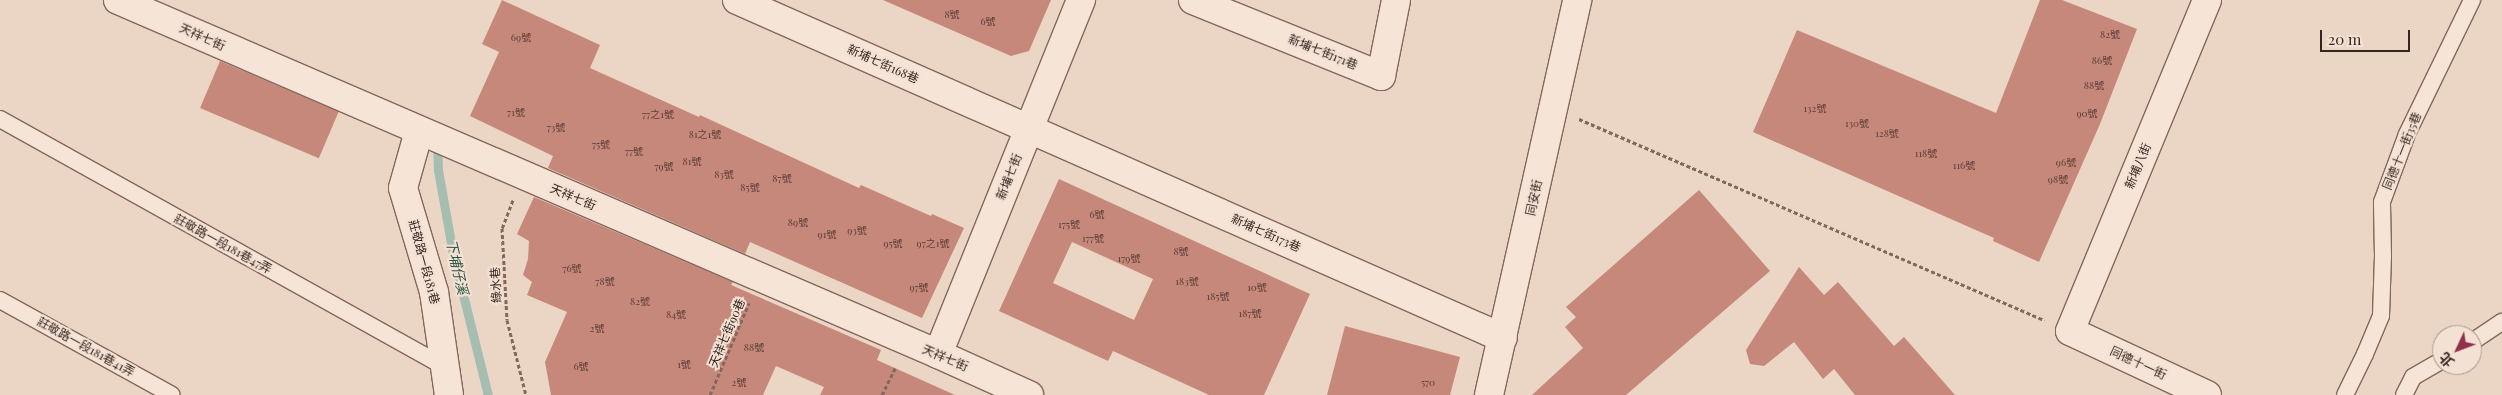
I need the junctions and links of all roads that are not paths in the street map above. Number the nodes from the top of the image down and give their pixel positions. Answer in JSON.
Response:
{"nodes":[{"id":1,"x":118,"y":0,"type":"edge"},
{"id":2,"x":737,"y":0,"type":"edge"},
{"id":3,"x":1081,"y":0,"type":"edge"},
{"id":4,"x":1193,"y":0,"type":"edge"},
{"id":5,"x":1396,"y":0,"type":"edge"},
{"id":6,"x":1577,"y":0,"type":"edge"},
{"id":7,"x":2207,"y":0,"type":"edge"},
{"id":8,"x":2472,"y":0,"type":"edge"},
{"id":9,"x":0,"y":119,"type":"edge"},
{"id":10,"x":1029,"y":129,"type":"junction"},
{"id":11,"x":423,"y":133,"type":"junction"},
{"id":12,"x":0,"y":300,"type":"edge"},
{"id":13,"x":2502,"y":322,"type":"edge"},
{"id":14,"x":2070,"y":332,"type":"joint"},
{"id":15,"x":2482,"y":335,"type":"edge"},
{"id":16,"x":1503,"y":338,"type":"junction"},
{"id":17,"x":938,"y":354,"type":"junction"},
{"id":18,"x":2432,"y":366,"type":"edge"},
{"id":19,"x":447,"y":368,"type":"junction"},
{"id":20,"x":172,"y":395,"type":"edge"},
{"id":21,"x":449,"y":395,"type":"edge"},
{"id":22,"x":1028,"y":395,"type":"edge"},
{"id":23,"x":1489,"y":395,"type":"edge"},
{"id":24,"x":2207,"y":395,"type":"edge"},
{"id":25,"x":2345,"y":395,"type":"edge"},
{"id":26,"x":2404,"y":395,"type":"edge"}],
"edges":[{"from":1,"to":11,"type":"street","name":"天祥七街"},
{"from":2,"to":10,"type":"street","name":"新埔七街168巷"},
{"from":3,"to":10,"type":"street","name":"新埔七街"},
{"from":4,"to":5,"type":"street","name":"新埔七街171巷"},
{"from":6,"to":16,"type":"street","name":"同安街"},
{"from":7,"to":14,"type":"street","name":"新埔八街"},
{"from":8,"to":25,"type":"lane","name":"同德十一街35巷"},
{"from":9,"to":19,"type":"lane","name":"莊敬路一段181巷47弄"},
{"from":10,"to":16,"type":"street","name":"新埔七街173巷"},
{"from":10,"to":17,"type":"street","name":"新埔七街"},
{"from":11,"to":17,"type":"street","name":"天祥七街"},
{"from":11,"to":19,"type":"street","name":"莊敬路一段181巷"},
{"from":12,"to":20,"type":"lane","name":"莊敬路一段181巷41弄"},
{"from":13,"to":15,"type":"lane"},
{"from":14,"to":24,"type":"street","name":"同德十一街"},
{"from":16,"to":23,"type":"street","name":"同安街"},
{"from":17,"to":22,"type":"street","name":"天祥七街"},
{"from":18,"to":26,"type":"lane"},
{"from":19,"to":21,"type":"street","name":"莊敬路一段181巷"}]}
